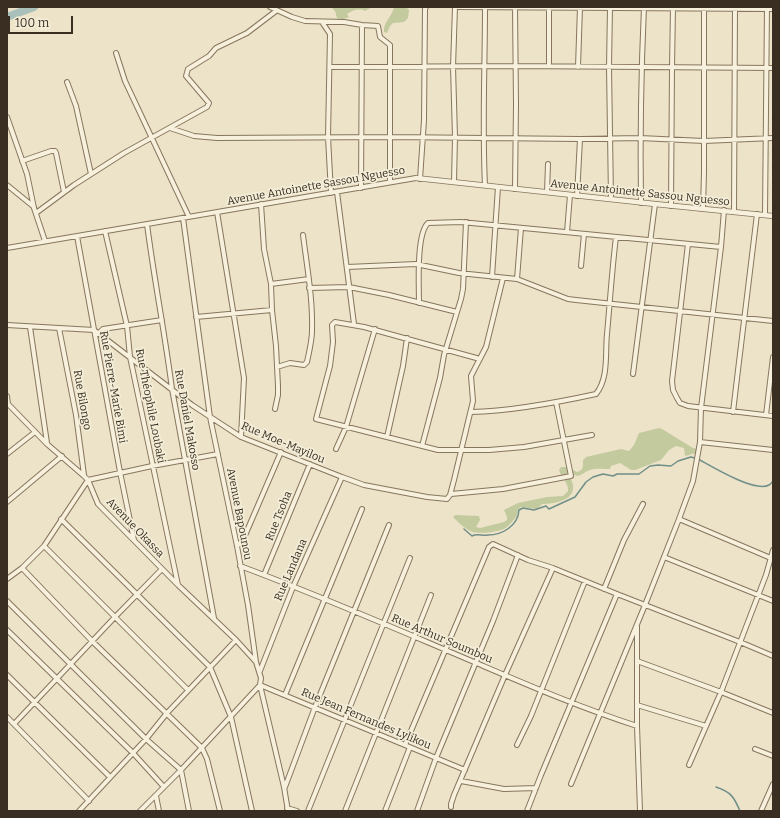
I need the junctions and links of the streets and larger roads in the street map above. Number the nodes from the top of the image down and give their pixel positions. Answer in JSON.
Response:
{"nodes":[{"id":1,"x":270,"y":7,"type":"edge"},
{"id":2,"x":426,"y":7,"type":"edge"},
{"id":3,"x":457,"y":7,"type":"edge"},
{"id":4,"x":485,"y":7,"type":"edge"},
{"id":5,"x":515,"y":7,"type":"edge"},
{"id":6,"x":549,"y":8,"type":"edge"},
{"id":7,"x":580,"y":8,"type":"edge"},
{"id":8,"x":610,"y":8,"type":"edge"},
{"id":9,"x":644,"y":8,"type":"edge"},
{"id":10,"x":673,"y":8,"type":"edge"},
{"id":11,"x":704,"y":8,"type":"edge"},
{"id":12,"x":735,"y":8,"type":"edge"},
{"id":13,"x":767,"y":8,"type":"edge"},
{"id":14,"x":773,"y":9,"type":"edge"},
{"id":15,"x":276,"y":11,"type":"junction"},
{"id":16,"x":322,"y":22,"type":"junction"},
{"id":17,"x":362,"y":25,"type":"junction"},
{"id":18,"x":116,"y":53,"type":"dead end"},
{"id":19,"x":362,"y":66,"type":"junction"},
{"id":20,"x":485,"y":66,"type":"junction"},
{"id":21,"x":516,"y":66,"type":"junction"},
{"id":22,"x":549,"y":66,"type":"junction"},
{"id":23,"x":330,"y":67,"type":"junction"},
{"id":24,"x":390,"y":67,"type":"junction"},
{"id":25,"x":423,"y":67,"type":"junction"},
{"id":26,"x":453,"y":67,"type":"junction"},
{"id":27,"x":578,"y":67,"type":"junction"},
{"id":28,"x":609,"y":67,"type":"junction"},
{"id":29,"x":641,"y":68,"type":"junction"},
{"id":30,"x":672,"y":68,"type":"junction"},
{"id":31,"x":734,"y":68,"type":"junction"},
{"id":32,"x":766,"y":68,"type":"junction"},
{"id":33,"x":773,"y":68,"type":"edge"},
{"id":34,"x":703,"y":69,"type":"junction"},
{"id":35,"x":67,"y":82,"type":"dead end"},
{"id":36,"x":7,"y":117,"type":"edge"},
{"id":37,"x":170,"y":128,"type":"junction"},
{"id":38,"x":152,"y":137,"type":"junction"},
{"id":39,"x":328,"y":137,"type":"junction"},
{"id":40,"x":360,"y":137,"type":"junction"},
{"id":41,"x":391,"y":137,"type":"junction"},
{"id":42,"x":422,"y":137,"type":"junction"},
{"id":43,"x":455,"y":137,"type":"junction"},
{"id":44,"x":484,"y":138,"type":"junction"},
{"id":45,"x":516,"y":138,"type":"junction"},
{"id":46,"x":609,"y":138,"type":"junction"},
{"id":47,"x":640,"y":138,"type":"junction"},
{"id":48,"x":765,"y":138,"type":"junction"},
{"id":49,"x":773,"y":138,"type":"edge"},
{"id":50,"x":580,"y":139,"type":"junction"},
{"id":51,"x":672,"y":139,"type":"junction"},
{"id":52,"x":735,"y":140,"type":"junction"},
{"id":53,"x":704,"y":141,"type":"junction"},
{"id":54,"x":22,"y":161,"type":"junction"},
{"id":55,"x":548,"y":164,"type":"dead end"},
{"id":56,"x":91,"y":174,"type":"junction"},
{"id":57,"x":418,"y":178,"type":"junction"},
{"id":58,"x":390,"y":182,"type":"junction"},
{"id":59,"x":454,"y":182,"type":"junction"},
{"id":60,"x":7,"y":185,"type":"edge"},
{"id":61,"x":485,"y":186,"type":"junction"},
{"id":62,"x":498,"y":187,"type":"junction"},
{"id":63,"x":361,"y":188,"type":"junction"},
{"id":64,"x":515,"y":189,"type":"junction"},
{"id":65,"x":64,"y":192,"type":"junction"},
{"id":66,"x":337,"y":192,"type":"junction"},
{"id":67,"x":547,"y":192,"type":"junction"},
{"id":68,"x":330,"y":193,"type":"junction"},
{"id":69,"x":570,"y":195,"type":"junction"},
{"id":70,"x":577,"y":196,"type":"junction"},
{"id":71,"x":611,"y":199,"type":"junction"},
{"id":72,"x":641,"y":203,"type":"junction"},
{"id":73,"x":261,"y":204,"type":"junction"},
{"id":74,"x":655,"y":204,"type":"junction"},
{"id":75,"x":671,"y":206,"type":"junction"},
{"id":76,"x":34,"y":208,"type":"junction"},
{"id":77,"x":703,"y":209,"type":"junction"},
{"id":78,"x":724,"y":210,"type":"junction"},
{"id":79,"x":217,"y":212,"type":"junction"},
{"id":80,"x":734,"y":212,"type":"junction"},
{"id":81,"x":36,"y":213,"type":"junction"},
{"id":82,"x":757,"y":214,"type":"junction"},
{"id":83,"x":765,"y":215,"type":"junction"},
{"id":84,"x":773,"y":216,"type":"edge"},
{"id":85,"x":189,"y":217,"type":"junction"},
{"id":86,"x":183,"y":218,"type":"junction"},
{"id":87,"x":466,"y":222,"type":"junction"},
{"id":88,"x":147,"y":224,"type":"junction"},
{"id":89,"x":495,"y":225,"type":"junction"},
{"id":90,"x":521,"y":228,"type":"junction"},
{"id":91,"x":105,"y":231,"type":"junction"},
{"id":92,"x":567,"y":232,"type":"junction"},
{"id":93,"x":584,"y":234,"type":"junction"},
{"id":94,"x":303,"y":235,"type":"dead end"},
{"id":95,"x":77,"y":236,"type":"junction"},
{"id":96,"x":616,"y":237,"type":"junction"},
{"id":97,"x":650,"y":240,"type":"junction"},
{"id":98,"x":45,"y":241,"type":"junction"},
{"id":99,"x":688,"y":244,"type":"junction"},
{"id":100,"x":721,"y":247,"type":"junction"},
{"id":101,"x":7,"y":248,"type":"edge"},
{"id":102,"x":419,"y":265,"type":"junction"},
{"id":103,"x":581,"y":266,"type":"dead end"},
{"id":104,"x":347,"y":267,"type":"junction"},
{"id":105,"x":464,"y":274,"type":"junction"},
{"id":106,"x":492,"y":277,"type":"junction"},
{"id":107,"x":503,"y":278,"type":"junction"},
{"id":108,"x":309,"y":279,"type":"junction"},
{"id":109,"x":517,"y":280,"type":"junction"},
{"id":110,"x":271,"y":284,"type":"junction"},
{"id":111,"x":350,"y":287,"type":"junction"},
{"id":112,"x":309,"y":288,"type":"junction"},
{"id":113,"x":419,"y":303,"type":"junction"},
{"id":114,"x":610,"y":304,"type":"junction"},
{"id":115,"x":642,"y":306,"type":"junction"},
{"id":116,"x":272,"y":310,"type":"junction"},
{"id":117,"x":679,"y":311,"type":"junction"},
{"id":118,"x":457,"y":312,"type":"junction"},
{"id":119,"x":233,"y":313,"type":"junction"},
{"id":120,"x":713,"y":314,"type":"junction"},
{"id":121,"x":196,"y":318,"type":"junction"},
{"id":122,"x":745,"y":318,"type":"junction"},
{"id":123,"x":162,"y":320,"type":"junction"},
{"id":124,"x":773,"y":321,"type":"edge"},
{"id":125,"x":354,"y":324,"type":"junction"},
{"id":126,"x":7,"y":325,"type":"edge"},
{"id":127,"x":127,"y":326,"type":"junction"},
{"id":128,"x":30,"y":328,"type":"junction"},
{"id":129,"x":59,"y":328,"type":"junction"},
{"id":130,"x":375,"y":329,"type":"junction"},
{"id":131,"x":94,"y":330,"type":"junction"},
{"id":132,"x":98,"y":334,"type":"junction"},
{"id":133,"x":407,"y":338,"type":"junction"},
{"id":134,"x":446,"y":348,"type":"junction"},
{"id":135,"x":130,"y":357,"type":"junction"},
{"id":136,"x":773,"y":357,"type":"edge"},
{"id":137,"x":480,"y":358,"type":"junction"},
{"id":138,"x":277,"y":367,"type":"junction"},
{"id":139,"x":633,"y":374,"type":"dead end"},
{"id":140,"x":172,"y":389,"type":"junction"},
{"id":141,"x":7,"y":396,"type":"edge"},
{"id":142,"x":556,"y":402,"type":"junction"},
{"id":143,"x":7,"y":404,"type":"edge"},
{"id":144,"x":701,"y":408,"type":"junction"},
{"id":145,"x":275,"y":409,"type":"dead end"},
{"id":146,"x":471,"y":412,"type":"junction"},
{"id":147,"x":734,"y":412,"type":"junction"},
{"id":148,"x":766,"y":415,"type":"junction"},
{"id":149,"x":773,"y":416,"type":"edge"},
{"id":150,"x":210,"y":417,"type":"junction"},
{"id":151,"x":346,"y":427,"type":"junction"},
{"id":152,"x":35,"y":432,"type":"junction"},
{"id":153,"x":592,"y":435,"type":"dead end"},
{"id":154,"x":241,"y":437,"type":"junction"},
{"id":155,"x":387,"y":437,"type":"junction"},
{"id":156,"x":564,"y":440,"type":"junction"},
{"id":157,"x":700,"y":442,"type":"junction"},
{"id":158,"x":47,"y":444,"type":"junction"},
{"id":159,"x":422,"y":446,"type":"junction"},
{"id":160,"x":336,"y":449,"type":"dead end"},
{"id":161,"x":773,"y":450,"type":"edge"},
{"id":162,"x":461,"y":451,"type":"junction"},
{"id":163,"x":281,"y":452,"type":"junction"},
{"id":164,"x":7,"y":454,"type":"edge"},
{"id":165,"x":218,"y":454,"type":"junction"},
{"id":166,"x":62,"y":456,"type":"junction"},
{"id":167,"x":184,"y":460,"type":"junction"},
{"id":168,"x":310,"y":464,"type":"junction"},
{"id":169,"x":152,"y":466,"type":"junction"},
{"id":170,"x":120,"y":472,"type":"junction"},
{"id":171,"x":84,"y":476,"type":"junction"},
{"id":172,"x":342,"y":477,"type":"junction"},
{"id":173,"x":88,"y":480,"type":"junction"},
{"id":174,"x":451,"y":494,"type":"junction"},
{"id":175,"x":7,"y":502,"type":"edge"},
{"id":176,"x":643,"y":504,"type":"dead end"},
{"id":177,"x":362,"y":509,"type":"dead end"},
{"id":178,"x":61,"y":519,"type":"junction"},
{"id":179,"x":679,"y":519,"type":"junction"},
{"id":180,"x":389,"y":525,"type":"dead end"},
{"id":181,"x":134,"y":541,"type":"junction"},
{"id":182,"x":44,"y":546,"type":"junction"},
{"id":183,"x":237,"y":546,"type":"junction"},
{"id":184,"x":773,"y":550,"type":"edge"},
{"id":185,"x":518,"y":555,"type":"junction"},
{"id":186,"x":664,"y":557,"type":"junction"},
{"id":187,"x":410,"y":558,"type":"dead end"},
{"id":188,"x":772,"y":558,"type":"edge"},
{"id":189,"x":240,"y":566,"type":"junction"},
{"id":190,"x":22,"y":568,"type":"junction"},
{"id":191,"x":553,"y":568,"type":"junction"},
{"id":192,"x":162,"y":569,"type":"junction"},
{"id":193,"x":264,"y":575,"type":"junction"},
{"id":194,"x":7,"y":579,"type":"edge"},
{"id":195,"x":585,"y":581,"type":"junction"},
{"id":196,"x":178,"y":585,"type":"junction"},
{"id":197,"x":293,"y":587,"type":"junction"},
{"id":198,"x":604,"y":589,"type":"junction"},
{"id":199,"x":138,"y":594,"type":"junction"},
{"id":200,"x":617,"y":594,"type":"junction"},
{"id":201,"x":430,"y":595,"type":"dead end"},
{"id":202,"x":758,"y":595,"type":"junction"},
{"id":203,"x":323,"y":599,"type":"junction"},
{"id":204,"x":7,"y":601,"type":"edge"},
{"id":205,"x":773,"y":601,"type":"edge"},
{"id":206,"x":645,"y":605,"type":"junction"},
{"id":207,"x":354,"y":611,"type":"junction"},
{"id":208,"x":115,"y":617,"type":"junction"},
{"id":209,"x":214,"y":618,"type":"junction"},
{"id":210,"x":637,"y":623,"type":"junction"},
{"id":211,"x":384,"y":624,"type":"junction"},
{"id":212,"x":7,"y":630,"type":"edge"},
{"id":213,"x":413,"y":636,"type":"junction"},
{"id":214,"x":236,"y":640,"type":"junction"},
{"id":215,"x":92,"y":641,"type":"junction"},
{"id":216,"x":740,"y":642,"type":"junction"},
{"id":217,"x":445,"y":649,"type":"junction"},
{"id":218,"x":773,"y":656,"type":"edge"},
{"id":219,"x":637,"y":661,"type":"junction"},
{"id":220,"x":256,"y":662,"type":"junction"},
{"id":221,"x":476,"y":662,"type":"junction"},
{"id":222,"x":70,"y":665,"type":"junction"},
{"id":223,"x":210,"y":667,"type":"junction"},
{"id":224,"x":260,"y":671,"type":"junction"},
{"id":225,"x":7,"y":674,"type":"edge"},
{"id":226,"x":505,"y":675,"type":"junction"},
{"id":227,"x":56,"y":679,"type":"junction"},
{"id":228,"x":260,"y":685,"type":"junction"},
{"id":229,"x":188,"y":690,"type":"junction"},
{"id":230,"x":541,"y":691,"type":"junction"},
{"id":231,"x":721,"y":692,"type":"junction"},
{"id":232,"x":285,"y":695,"type":"junction"},
{"id":233,"x":34,"y":702,"type":"junction"},
{"id":234,"x":572,"y":702,"type":"junction"},
{"id":235,"x":637,"y":705,"type":"junction"},
{"id":236,"x":315,"y":707,"type":"junction"},
{"id":237,"x":167,"y":713,"type":"junction"},
{"id":238,"x":773,"y":713,"type":"edge"},
{"id":239,"x":599,"y":714,"type":"junction"},
{"id":240,"x":7,"y":717,"type":"edge"},
{"id":241,"x":231,"y":717,"type":"junction"},
{"id":242,"x":345,"y":719,"type":"junction"},
{"id":243,"x":14,"y":724,"type":"junction"},
{"id":244,"x":637,"y":726,"type":"junction"},
{"id":245,"x":706,"y":726,"type":"junction"},
{"id":246,"x":375,"y":733,"type":"junction"},
{"id":247,"x":146,"y":739,"type":"junction"},
{"id":248,"x":405,"y":745,"type":"junction"},
{"id":249,"x":517,"y":745,"type":"dead end"},
{"id":250,"x":410,"y":747,"type":"junction"},
{"id":251,"x":202,"y":748,"type":"junction"},
{"id":252,"x":755,"y":749,"type":"dead end"},
{"id":253,"x":133,"y":753,"type":"junction"},
{"id":254,"x":773,"y":756,"type":"edge"},
{"id":255,"x":436,"y":758,"type":"junction"},
{"id":256,"x":689,"y":765,"type":"dead end"},
{"id":257,"x":181,"y":770,"type":"junction"},
{"id":258,"x":465,"y":770,"type":"junction"},
{"id":259,"x":110,"y":777,"type":"junction"},
{"id":260,"x":461,"y":781,"type":"junction"},
{"id":261,"x":570,"y":784,"type":"dead end"},
{"id":262,"x":773,"y":784,"type":"edge"},
{"id":263,"x":164,"y":787,"type":"junction"},
{"id":264,"x":284,"y":787,"type":"junction"},
{"id":265,"x":536,"y":788,"type":"junction"},
{"id":266,"x":156,"y":796,"type":"junction"},
{"id":267,"x":767,"y":796,"type":"junction"},
{"id":268,"x":773,"y":798,"type":"edge"},
{"id":269,"x":89,"y":801,"type":"junction"},
{"id":270,"x":451,"y":807,"type":"dead end"},
{"id":271,"x":288,"y":809,"type":"edge"},
{"id":272,"x":80,"y":811,"type":"edge"},
{"id":273,"x":140,"y":811,"type":"edge"},
{"id":274,"x":159,"y":811,"type":"edge"},
{"id":275,"x":189,"y":811,"type":"edge"},
{"id":276,"x":220,"y":811,"type":"edge"},
{"id":277,"x":252,"y":811,"type":"edge"},
{"id":278,"x":297,"y":811,"type":"edge"},
{"id":279,"x":308,"y":811,"type":"edge"},
{"id":280,"x":345,"y":811,"type":"edge"},
{"id":281,"x":385,"y":811,"type":"edge"},
{"id":282,"x":417,"y":811,"type":"edge"},
{"id":283,"x":528,"y":811,"type":"edge"},
{"id":284,"x":640,"y":811,"type":"edge"},
{"id":285,"x":761,"y":811,"type":"edge"}],
"edges":[{"from":1,"to":15,"type":"street"},
{"from":2,"to":25,"type":"street"},
{"from":3,"to":4,"type":"street"},
{"from":3,"to":26,"type":"street"},
{"from":4,"to":5,"type":"street"},
{"from":4,"to":20,"type":"street"},
{"from":5,"to":6,"type":"street"},
{"from":5,"to":21,"type":"street"},
{"from":6,"to":7,"type":"street"},
{"from":6,"to":22,"type":"street"},
{"from":7,"to":8,"type":"street"},
{"from":7,"to":27,"type":"street"},
{"from":8,"to":9,"type":"street"},
{"from":8,"to":28,"type":"street"},
{"from":9,"to":10,"type":"street"},
{"from":9,"to":29,"type":"street"},
{"from":10,"to":11,"type":"street"},
{"from":10,"to":30,"type":"street"},
{"from":11,"to":12,"type":"street"},
{"from":11,"to":34,"type":"street"},
{"from":12,"to":13,"type":"street"},
{"from":12,"to":31,"type":"street"},
{"from":13,"to":14,"type":"street"},
{"from":13,"to":32,"type":"street"},
{"from":15,"to":16,"type":"street"},
{"from":15,"to":37,"type":"street"},
{"from":16,"to":17,"type":"street"},
{"from":16,"to":23,"type":"street"},
{"from":17,"to":19,"type":"street"},
{"from":17,"to":24,"type":"street"},
{"from":18,"to":38,"type":"street"},
{"from":19,"to":23,"type":"street"},
{"from":19,"to":24,"type":"street"},
{"from":19,"to":40,"type":"street"},
{"from":20,"to":21,"type":"street"},
{"from":20,"to":26,"type":"street"},
{"from":20,"to":44,"type":"street"},
{"from":21,"to":22,"type":"street"},
{"from":21,"to":45,"type":"street"},
{"from":22,"to":27,"type":"street"},
{"from":23,"to":39,"type":"street"},
{"from":24,"to":25,"type":"street"},
{"from":24,"to":41,"type":"street"},
{"from":25,"to":26,"type":"street"},
{"from":25,"to":42,"type":"street"},
{"from":26,"to":43,"type":"street"},
{"from":27,"to":28,"type":"street"},
{"from":28,"to":29,"type":"street"},
{"from":28,"to":46,"type":"street"},
{"from":29,"to":30,"type":"street"},
{"from":29,"to":47,"type":"street"},
{"from":30,"to":34,"type":"street"},
{"from":30,"to":51,"type":"street"},
{"from":31,"to":32,"type":"street"},
{"from":31,"to":34,"type":"street"},
{"from":31,"to":52,"type":"street"},
{"from":32,"to":33,"type":"street"},
{"from":32,"to":48,"type":"street"},
{"from":34,"to":53,"type":"street"},
{"from":35,"to":56,"type":"street"},
{"from":36,"to":54,"type":"street"},
{"from":37,"to":38,"type":"street"},
{"from":37,"to":39,"type":"street"},
{"from":38,"to":56,"type":"street"},
{"from":38,"to":85,"type":"street"},
{"from":39,"to":40,"type":"street"},
{"from":39,"to":68,"type":"street"},
{"from":40,"to":41,"type":"street"},
{"from":40,"to":63,"type":"street"},
{"from":41,"to":42,"type":"street"},
{"from":41,"to":58,"type":"street"},
{"from":42,"to":43,"type":"street"},
{"from":42,"to":57,"type":"street"},
{"from":43,"to":44,"type":"street"},
{"from":43,"to":59,"type":"street"},
{"from":44,"to":45,"type":"street"},
{"from":44,"to":61,"type":"street"},
{"from":45,"to":50,"type":"street"},
{"from":45,"to":64,"type":"street"},
{"from":46,"to":47,"type":"street"},
{"from":46,"to":50,"type":"street"},
{"from":46,"to":71,"type":"street"},
{"from":47,"to":51,"type":"street"},
{"from":47,"to":72,"type":"street"},
{"from":48,"to":49,"type":"street"},
{"from":48,"to":52,"type":"street"},
{"from":48,"to":83,"type":"street"},
{"from":50,"to":70,"type":"street"},
{"from":51,"to":53,"type":"street"},
{"from":51,"to":75,"type":"street"},
{"from":52,"to":53,"type":"street"},
{"from":52,"to":80,"type":"street"},
{"from":53,"to":77,"type":"street"},
{"from":54,"to":65,"type":"street"},
{"from":54,"to":76,"type":"street"},
{"from":55,"to":67,"type":"street"},
{"from":56,"to":65,"type":"street"},
{"from":57,"to":58,"type":"street","name":"Avenue Antoinette Sassou Nguesso"},
{"from":57,"to":59,"type":"street","name":"Avenue Antoinette Sassou Nguesso"},
{"from":58,"to":63,"type":"street","name":"Avenue Antoinette Sassou Nguesso"},
{"from":59,"to":61,"type":"street","name":"Avenue Antoinette Sassou Nguesso"},
{"from":60,"to":76,"type":"street"},
{"from":61,"to":62,"type":"street","name":"Avenue Antoinette Sassou Nguesso"},
{"from":62,"to":64,"type":"street","name":"Avenue Antoinette Sassou Nguesso"},
{"from":62,"to":89,"type":"street"},
{"from":63,"to":66,"type":"street","name":"Avenue Antoinette Sassou Nguesso"},
{"from":64,"to":67,"type":"street","name":"Avenue Antoinette Sassou Nguesso"},
{"from":65,"to":81,"type":"street"},
{"from":66,"to":68,"type":"street","name":"Avenue Antoinette Sassou Nguesso"},
{"from":66,"to":104,"type":"street"},
{"from":67,"to":69,"type":"street","name":"Avenue Antoinette Sassou Nguesso"},
{"from":68,"to":73,"type":"street","name":"Avenue Antoinette Sassou Nguesso"},
{"from":69,"to":70,"type":"street","name":"Avenue Antoinette Sassou Nguesso"},
{"from":69,"to":92,"type":"street"},
{"from":70,"to":71,"type":"street","name":"Avenue Antoinette Sassou Nguesso"},
{"from":71,"to":72,"type":"street","name":"Avenue Antoinette Sassou Nguesso"},
{"from":72,"to":74,"type":"street","name":"Avenue Antoinette Sassou Nguesso"},
{"from":73,"to":79,"type":"street","name":"Avenue Antoinette Sassou Nguesso"},
{"from":73,"to":110,"type":"street"},
{"from":74,"to":75,"type":"street","name":"Avenue Antoinette Sassou Nguesso"},
{"from":74,"to":97,"type":"street"},
{"from":75,"to":77,"type":"street","name":"Avenue Antoinette Sassou Nguesso"},
{"from":76,"to":81,"type":"street"},
{"from":77,"to":78,"type":"street","name":"Avenue Antoinette Sassou Nguesso"},
{"from":78,"to":80,"type":"street","name":"Avenue Antoinette Sassou Nguesso"},
{"from":78,"to":100,"type":"street"},
{"from":79,"to":85,"type":"street","name":"Avenue Antoinette Sassou Nguesso"},
{"from":79,"to":119,"type":"street"},
{"from":80,"to":82,"type":"street","name":"Avenue Antoinette Sassou Nguesso"},
{"from":81,"to":98,"type":"street"},
{"from":82,"to":83,"type":"street","name":"Avenue Antoinette Sassou Nguesso"},
{"from":82,"to":122,"type":"street"},
{"from":83,"to":84,"type":"street","name":"Avenue Antoinette Sassou Nguesso"},
{"from":85,"to":86,"type":"street","name":"Avenue Antoinette Sassou Nguesso"},
{"from":86,"to":88,"type":"street","name":"Avenue Antoinette Sassou Nguesso"},
{"from":86,"to":121,"type":"street","name":"Avenue Bapounou"},
{"from":87,"to":89,"type":"street"},
{"from":87,"to":102,"type":"street"},
{"from":87,"to":105,"type":"street"},
{"from":88,"to":91,"type":"street","name":"Avenue Antoinette Sassou Nguesso"},
{"from":88,"to":123,"type":"street","name":"Rue Daniel Makosso"},
{"from":89,"to":90,"type":"street"},
{"from":89,"to":106,"type":"street"},
{"from":90,"to":92,"type":"street"},
{"from":90,"to":109,"type":"street"},
{"from":91,"to":95,"type":"street","name":"Avenue Antoinette Sassou Nguesso"},
{"from":91,"to":127,"type":"street","name":"Rue Théophile Loubaki"},
{"from":92,"to":93,"type":"street"},
{"from":93,"to":96,"type":"street"},
{"from":93,"to":103,"type":"street"},
{"from":94,"to":108,"type":"street"},
{"from":95,"to":98,"type":"street","name":"Avenue Antoinette Sassou Nguesso"},
{"from":95,"to":131,"type":"street","name":"Rue Pierre-Marie Bimi"},
{"from":96,"to":97,"type":"street"},
{"from":96,"to":114,"type":"street"},
{"from":97,"to":99,"type":"street"},
{"from":97,"to":115,"type":"street"},
{"from":98,"to":101,"type":"street","name":"Avenue Antoinette Sassou Nguesso"},
{"from":99,"to":100,"type":"street"},
{"from":99,"to":117,"type":"street"},
{"from":100,"to":120,"type":"street"},
{"from":102,"to":104,"type":"street"},
{"from":102,"to":105,"type":"street"},
{"from":102,"to":113,"type":"street"},
{"from":104,"to":111,"type":"street"},
{"from":105,"to":106,"type":"street"},
{"from":105,"to":118,"type":"street"},
{"from":106,"to":107,"type":"street"},
{"from":107,"to":109,"type":"street"},
{"from":107,"to":137,"type":"street"},
{"from":108,"to":110,"type":"street"},
{"from":108,"to":112,"type":"street"},
{"from":109,"to":114,"type":"street"},
{"from":110,"to":116,"type":"street"},
{"from":111,"to":112,"type":"street"},
{"from":111,"to":113,"type":"street"},
{"from":111,"to":125,"type":"street"},
{"from":112,"to":138,"type":"street"},
{"from":113,"to":118,"type":"street"},
{"from":114,"to":115,"type":"street"},
{"from":114,"to":142,"type":"street"},
{"from":115,"to":117,"type":"street"},
{"from":115,"to":139,"type":"street"},
{"from":116,"to":119,"type":"street"},
{"from":116,"to":138,"type":"street"},
{"from":117,"to":120,"type":"street"},
{"from":117,"to":144,"type":"street"},
{"from":118,"to":134,"type":"street"},
{"from":119,"to":121,"type":"street"},
{"from":119,"to":154,"type":"street"},
{"from":120,"to":122,"type":"street"},
{"from":120,"to":144,"type":"street"},
{"from":121,"to":150,"type":"street","name":"Avenue Bapounou"},
{"from":122,"to":124,"type":"street"},
{"from":122,"to":147,"type":"street"},
{"from":123,"to":127,"type":"street"},
{"from":123,"to":140,"type":"street","name":"Rue Daniel Makosso"},
{"from":125,"to":130,"type":"street"},
{"from":125,"to":151,"type":"street"},
{"from":126,"to":128,"type":"street"},
{"from":127,"to":132,"type":"street"},
{"from":127,"to":135,"type":"street","name":"Rue Théophile Loubaki"},
{"from":128,"to":129,"type":"street"},
{"from":128,"to":158,"type":"street"},
{"from":129,"to":131,"type":"street"},
{"from":129,"to":171,"type":"street","name":"Rue Bilongo"},
{"from":130,"to":133,"type":"street"},
{"from":130,"to":151,"type":"street"},
{"from":131,"to":132,"type":"street","name":"Rue Moe-Mayilou"},
{"from":131,"to":170,"type":"street","name":"Rue Pierre-Marie Bimi"},
{"from":132,"to":135,"type":"street","name":"Rue Moe-Mayilou"},
{"from":133,"to":134,"type":"street"},
{"from":133,"to":155,"type":"street"},
{"from":134,"to":137,"type":"street"},
{"from":134,"to":159,"type":"street"},
{"from":135,"to":140,"type":"street","name":"Rue Moe-Mayilou"},
{"from":135,"to":169,"type":"street","name":"Rue Théophile Loubaki"},
{"from":136,"to":148,"type":"street"},
{"from":137,"to":146,"type":"street"},
{"from":138,"to":145,"type":"street"},
{"from":140,"to":150,"type":"street","name":"Rue Moe-Mayilou"},
{"from":140,"to":167,"type":"street","name":"Rue Daniel Makosso"},
{"from":141,"to":143,"type":"street"},
{"from":142,"to":146,"type":"street"},
{"from":142,"to":156,"type":"street"},
{"from":143,"to":152,"type":"street","name":"Avenue Okassa"},
{"from":144,"to":147,"type":"street"},
{"from":144,"to":157,"type":"street"},
{"from":146,"to":162,"type":"street"},
{"from":147,"to":148,"type":"street"},
{"from":148,"to":149,"type":"street"},
{"from":150,"to":154,"type":"street","name":"Rue Moe-Mayilou"},
{"from":150,"to":165,"type":"street","name":"Avenue Bapounou"},
{"from":151,"to":155,"type":"street"},
{"from":151,"to":160,"type":"street"},
{"from":152,"to":158,"type":"street","name":"Avenue Okassa"},
{"from":152,"to":164,"type":"street"},
{"from":153,"to":156,"type":"street"},
{"from":154,"to":163,"type":"street","name":"Rue Moe-Mayilou"},
{"from":155,"to":159,"type":"street"},
{"from":156,"to":162,"type":"street"},
{"from":156,"to":174,"type":"street"},
{"from":157,"to":161,"type":"street"},
{"from":157,"to":179,"type":"street"},
{"from":158,"to":166,"type":"street","name":"Avenue Okassa"},
{"from":159,"to":162,"type":"street"},
{"from":162,"to":174,"type":"street"},
{"from":163,"to":168,"type":"street","name":"Rue Moe-Mayilou"},
{"from":163,"to":183,"type":"street"},
{"from":165,"to":167,"type":"street"},
{"from":165,"to":183,"type":"street","name":"Avenue Bapounou"},
{"from":166,"to":171,"type":"street","name":"Avenue Okassa"},
{"from":166,"to":175,"type":"street"},
{"from":167,"to":169,"type":"street"},
{"from":167,"to":209,"type":"street","name":"Rue Daniel Makosso"},
{"from":168,"to":172,"type":"street","name":"Rue Moe-Mayilou"},
{"from":168,"to":193,"type":"street","name":"Rue Tsoha"},
{"from":169,"to":170,"type":"street"},
{"from":169,"to":196,"type":"street","name":"Rue Théophile Loubaki"},
{"from":170,"to":173,"type":"street"},
{"from":170,"to":181,"type":"street","name":"Rue Pierre-Marie Bimi"},
{"from":171,"to":173,"type":"street","name":"Avenue Okassa"},
{"from":172,"to":174,"type":"street","name":"Rue Moe-Mayilou"},
{"from":172,"to":197,"type":"street","name":"Rue Landana"},
{"from":173,"to":178,"type":"street"},
{"from":173,"to":181,"type":"street","name":"Avenue Okassa"},
{"from":176,"to":198,"type":"street"},
{"from":177,"to":203,"type":"street"},
{"from":178,"to":182,"type":"street"},
{"from":178,"to":199,"type":"street"},
{"from":179,"to":186,"type":"street"},
{"from":179,"to":188,"type":"street"},
{"from":180,"to":207,"type":"street"},
{"from":181,"to":192,"type":"street","name":"Avenue Okassa"},
{"from":182,"to":190,"type":"street"},
{"from":182,"to":208,"type":"street"},
{"from":183,"to":189,"type":"street","name":"Avenue Bapounou"},
{"from":184,"to":188,"type":"street"},
{"from":185,"to":191,"type":"street"},
{"from":185,"to":217,"type":"street"},
{"from":185,"to":221,"type":"street"},
{"from":186,"to":202,"type":"street"},
{"from":186,"to":206,"type":"street"},
{"from":187,"to":211,"type":"street"},
{"from":188,"to":202,"type":"street"},
{"from":189,"to":193,"type":"street","name":"Rue Arthur Soumbou"},
{"from":189,"to":220,"type":"street","name":"Avenue Bapounou"},
{"from":190,"to":194,"type":"street"},
{"from":190,"to":215,"type":"street"},
{"from":191,"to":195,"type":"street"},
{"from":191,"to":226,"type":"street"},
{"from":192,"to":196,"type":"street","name":"Avenue Okassa"},
{"from":192,"to":199,"type":"street"},
{"from":193,"to":197,"type":"street","name":"Rue Arthur Soumbou"},
{"from":195,"to":198,"type":"street"},
{"from":195,"to":230,"type":"street"},
{"from":196,"to":209,"type":"street","name":"Avenue Okassa"},
{"from":197,"to":203,"type":"street","name":"Rue Arthur Soumbou"},
{"from":197,"to":224,"type":"street","name":"Rue Landana"},
{"from":198,"to":200,"type":"street"},
{"from":199,"to":208,"type":"street"},
{"from":199,"to":223,"type":"street"},
{"from":200,"to":206,"type":"street"},
{"from":200,"to":234,"type":"street"},
{"from":201,"to":213,"type":"street"},
{"from":202,"to":205,"type":"street"},
{"from":202,"to":216,"type":"street"},
{"from":203,"to":207,"type":"street","name":"Rue Arthur Soumbou"},
{"from":203,"to":232,"type":"street"},
{"from":204,"to":222,"type":"street"},
{"from":206,"to":210,"type":"street"},
{"from":206,"to":216,"type":"street"},
{"from":207,"to":211,"type":"street","name":"Rue Arthur Soumbou"},
{"from":207,"to":236,"type":"street"},
{"from":208,"to":215,"type":"street"},
{"from":208,"to":229,"type":"street"},
{"from":209,"to":214,"type":"street","name":"Avenue Okassa"},
{"from":210,"to":219,"type":"street"},
{"from":210,"to":239,"type":"street"},
{"from":211,"to":213,"type":"street","name":"Rue Arthur Soumbou"},
{"from":211,"to":242,"type":"street"},
{"from":212,"to":227,"type":"street"},
{"from":213,"to":217,"type":"street","name":"Rue Arthur Soumbou"},
{"from":213,"to":246,"type":"street"},
{"from":214,"to":220,"type":"street","name":"Avenue Okassa"},
{"from":214,"to":223,"type":"street"},
{"from":215,"to":222,"type":"street"},
{"from":215,"to":237,"type":"street"},
{"from":216,"to":218,"type":"street"},
{"from":216,"to":231,"type":"street"},
{"from":217,"to":221,"type":"street","name":"Rue Arthur Soumbou"},
{"from":217,"to":248,"type":"street"},
{"from":219,"to":231,"type":"street"},
{"from":219,"to":235,"type":"street"},
{"from":220,"to":224,"type":"street","name":"Avenue Bapounou"},
{"from":221,"to":226,"type":"street","name":"Rue Arthur Soumbou"},
{"from":221,"to":255,"type":"street"},
{"from":222,"to":227,"type":"street"},
{"from":222,"to":247,"type":"street"},
{"from":223,"to":229,"type":"street"},
{"from":223,"to":241,"type":"street"},
{"from":224,"to":228,"type":"street","name":"Avenue Bapounou"},
{"from":225,"to":233,"type":"street"},
{"from":226,"to":230,"type":"street","name":"Rue Arthur Soumbou"},
{"from":226,"to":258,"type":"street"},
{"from":227,"to":233,"type":"street"},
{"from":227,"to":253,"type":"street"},
{"from":228,"to":232,"type":"street","name":"Rue Jean Fernandes Lylikou"},
{"from":228,"to":241,"type":"street"},
{"from":228,"to":264,"type":"street","name":"Avenue Bapounou"},
{"from":229,"to":237,"type":"street"},
{"from":230,"to":234,"type":"street","name":"Rue Arthur Soumbou"},
{"from":230,"to":249,"type":"street"},
{"from":231,"to":238,"type":"street"},
{"from":231,"to":245,"type":"street"},
{"from":232,"to":236,"type":"street","name":"Rue Jean Fernandes Lylikou"},
{"from":233,"to":243,"type":"street"},
{"from":233,"to":259,"type":"street"},
{"from":234,"to":239,"type":"street","name":"Rue Arthur Soumbou"},
{"from":234,"to":265,"type":"street"},
{"from":235,"to":244,"type":"street"},
{"from":235,"to":245,"type":"street"},
{"from":236,"to":242,"type":"street","name":"Rue Jean Fernandes Lylikou"},
{"from":236,"to":264,"type":"street"},
{"from":237,"to":247,"type":"street"},
{"from":237,"to":251,"type":"street"},
{"from":239,"to":244,"type":"street","name":"Rue Arthur Soumbou"},
{"from":239,"to":261,"type":"street"},
{"from":240,"to":243,"type":"street"},
{"from":241,"to":251,"type":"street"},
{"from":241,"to":277,"type":"street"},
{"from":242,"to":246,"type":"street","name":"Rue Jean Fernandes Lylikou"},
{"from":242,"to":279,"type":"street"},
{"from":243,"to":269,"type":"street"},
{"from":244,"to":284,"type":"street"},
{"from":245,"to":256,"type":"street"},
{"from":246,"to":248,"type":"street","name":"Rue Jean Fernandes Lylikou"},
{"from":246,"to":280,"type":"street"},
{"from":247,"to":253,"type":"street"},
{"from":247,"to":257,"type":"street"},
{"from":248,"to":250,"type":"street","name":"Rue Jean Fernandes Lylikou"},
{"from":250,"to":255,"type":"street","name":"Rue Jean Fernandes Lylikou"},
{"from":250,"to":281,"type":"street"},
{"from":251,"to":257,"type":"street"},
{"from":251,"to":276,"type":"street"},
{"from":252,"to":254,"type":"street"},
{"from":253,"to":259,"type":"street"},
{"from":253,"to":263,"type":"street"},
{"from":255,"to":258,"type":"street","name":"Rue Jean Fernandes Lylikou"},
{"from":255,"to":282,"type":"street"},
{"from":257,"to":263,"type":"street"},
{"from":257,"to":275,"type":"street"},
{"from":258,"to":260,"type":"street"},
{"from":259,"to":269,"type":"street"},
{"from":260,"to":265,"type":"street"},
{"from":260,"to":270,"type":"street"},
{"from":262,"to":267,"type":"street"},
{"from":263,"to":266,"type":"street"},
{"from":264,"to":271,"type":"street","name":"Avenue Bapounou"},
{"from":265,"to":283,"type":"street"},
{"from":266,"to":273,"type":"street"},
{"from":266,"to":274,"type":"street"},
{"from":267,"to":268,"type":"street"},
{"from":267,"to":285,"type":"street"},
{"from":269,"to":272,"type":"street"},
{"from":271,"to":278,"type":"street"}]}
